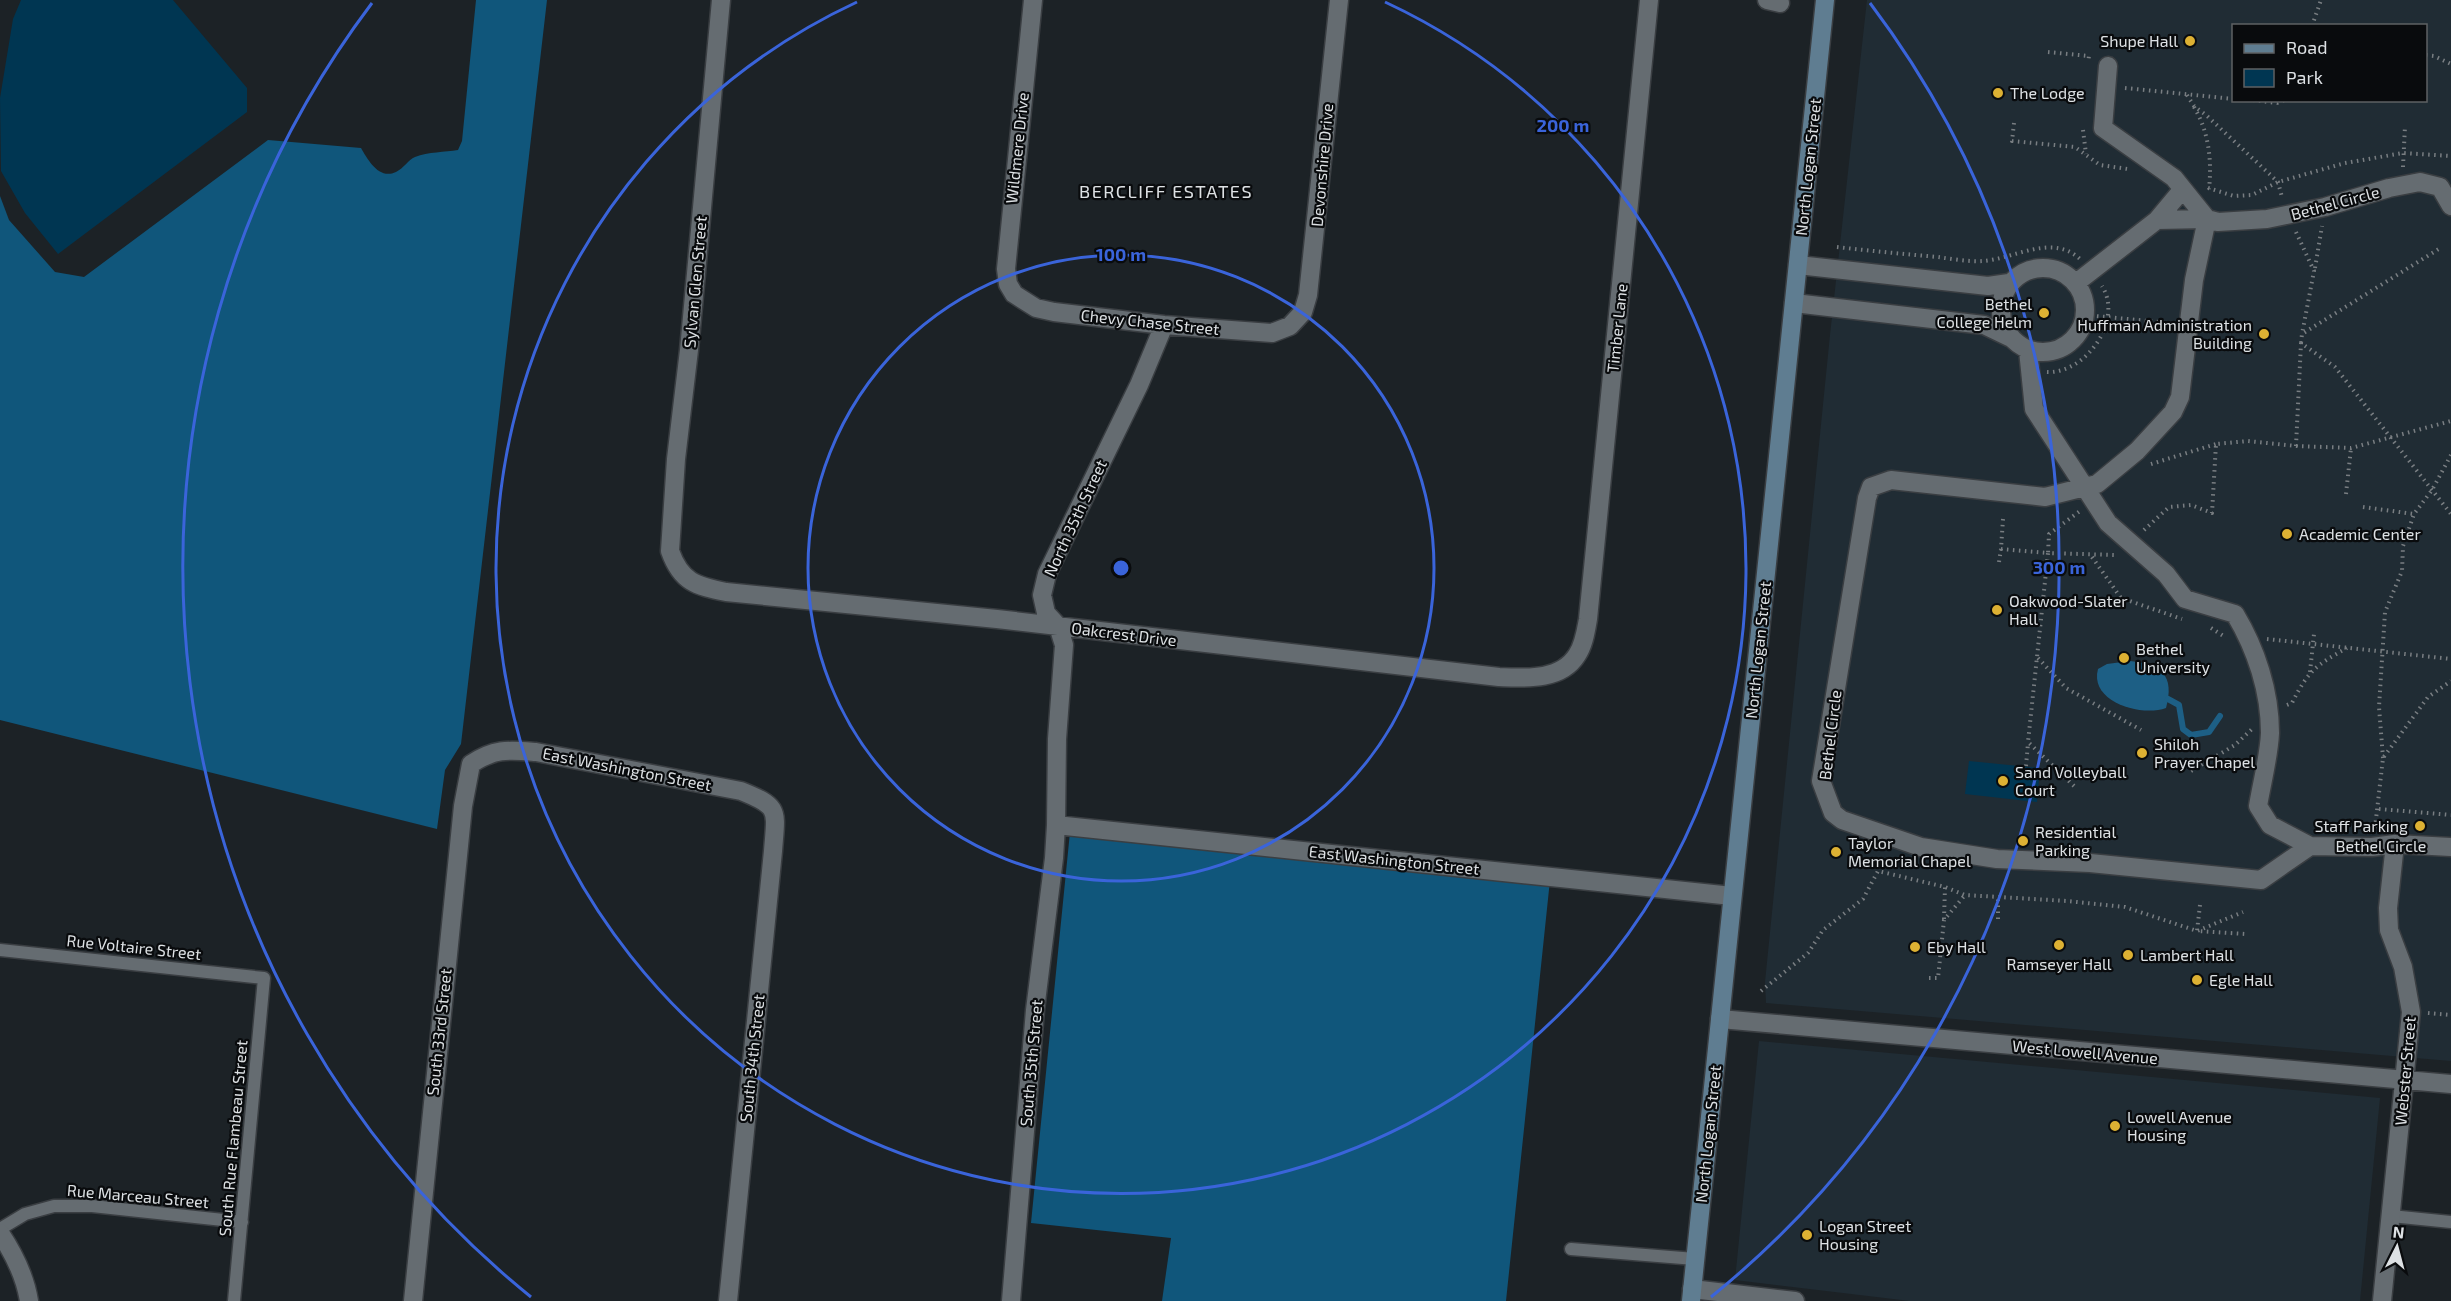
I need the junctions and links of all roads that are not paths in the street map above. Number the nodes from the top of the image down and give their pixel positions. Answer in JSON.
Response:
{"nodes":[{"id":1,"x":721,"y":0,"type":"edge"},
{"id":2,"x":1033,"y":0,"type":"edge"},
{"id":3,"x":1339,"y":0,"type":"edge"},
{"id":4,"x":1649,"y":0,"type":"edge"},
{"id":5,"x":1825,"y":0,"type":"edge"},
{"id":6,"x":2108,"y":66,"type":"dead end"},
{"id":7,"x":2178,"y":184,"type":"junction"},
{"id":8,"x":2451,"y":206,"type":"edge"},
{"id":9,"x":2207,"y":219,"type":"junction"},
{"id":10,"x":2157,"y":220,"type":"junction"},
{"id":11,"x":1798,"y":265,"type":"junction"},
{"id":12,"x":2010,"y":283,"type":"junction"},
{"id":13,"x":2076,"y":283,"type":"junction"},
{"id":14,"x":1014,"y":294,"type":"joint"},
{"id":15,"x":1794,"y":303,"type":"junction"},
{"id":16,"x":1164,"y":325,"type":"junction"},
{"id":17,"x":1290,"y":326,"type":"joint"},
{"id":18,"x":2011,"y":338,"type":"junction"},
{"id":19,"x":2028,"y":350,"type":"junction"},
{"id":20,"x":2089,"y":494,"type":"junction"},
{"id":21,"x":674,"y":562,"type":"joint"},
{"id":22,"x":1058,"y":626,"type":"junction"},
{"id":23,"x":1577,"y":656,"type":"joint"},
{"id":24,"x":471,"y":764,"type":"joint"},
{"id":25,"x":776,"y":816,"type":"joint"},
{"id":26,"x":1056,"y":825,"type":"junction"},
{"id":27,"x":2395,"y":844,"type":"junction"},
{"id":28,"x":2310,"y":846,"type":"junction"},
{"id":29,"x":2451,"y":847,"type":"edge"},
{"id":30,"x":1732,"y":896,"type":"junction"},
{"id":31,"x":0,"y":950,"type":"edge"},
{"id":32,"x":264,"y":978,"type":"joint"},
{"id":33,"x":1720,"y":1020,"type":"junction"},
{"id":34,"x":2404,"y":1080,"type":"junction"},
{"id":35,"x":2451,"y":1084,"type":"edge"},
{"id":36,"x":2391,"y":1216,"type":"junction"},
{"id":37,"x":242,"y":1222,"type":"junction"},
{"id":38,"x":2451,"y":1222,"type":"edge"},
{"id":39,"x":0,"y":1231,"type":"edge"},
{"id":40,"x":1571,"y":1249,"type":"dead end"},
{"id":41,"x":1695,"y":1259,"type":"junction"},
{"id":42,"x":1691,"y":1295,"type":"edge"},
{"id":43,"x":29,"y":1301,"type":"edge"},
{"id":44,"x":234,"y":1301,"type":"edge"},
{"id":45,"x":413,"y":1301,"type":"edge"},
{"id":46,"x":728,"y":1301,"type":"edge"},
{"id":47,"x":1011,"y":1301,"type":"edge"},
{"id":48,"x":1795,"y":1301,"type":"edge"},
{"id":49,"x":2382,"y":1301,"type":"edge"}],
"edges":[{"from":1,"to":21,"type":"street","name":"Sylvan Glen Street"},
{"from":2,"to":14,"type":"street","name":"Wildmere Drive"},
{"from":3,"to":17,"type":"street","name":"Devonshire Drive"},
{"from":4,"to":23,"type":"street","name":"Timber Lane"},
{"from":5,"to":11,"type":"street","name":"North Logan Street"},
{"from":6,"to":7,"type":"street"},
{"from":7,"to":9,"type":"street"},
{"from":7,"to":10,"type":"street"},
{"from":8,"to":9,"type":"street","name":"Bethel Circle"},
{"from":9,"to":10,"type":"street","name":"Bethel Circle"},
{"from":9,"to":20,"type":"street","name":"Bethel Circle"},
{"from":10,"to":13,"type":"street"},
{"from":11,"to":12,"type":"street"},
{"from":11,"to":15,"type":"street","name":"North Logan Street"},
{"from":12,"to":13,"type":"street"},
{"from":12,"to":18,"type":"street"},
{"from":13,"to":19,"type":"street"},
{"from":14,"to":16,"type":"street","name":"Chevy Chase Street"},
{"from":15,"to":18,"type":"street"},
{"from":15,"to":30,"type":"street","name":"North Logan Street"},
{"from":16,"to":17,"type":"street","name":"Chevy Chase Street"},
{"from":16,"to":22,"type":"street","name":"North 35th Street"},
{"from":18,"to":19,"type":"street"},
{"from":19,"to":20,"type":"street","name":"Bethel Circle"},
{"from":20,"to":28,"type":"street","name":"Bethel Circle"},
{"from":20,"to":28,"type":"street","name":"Bethel Circle"},
{"from":21,"to":22,"type":"street","name":"Oakcrest Drive"},
{"from":22,"to":23,"type":"street","name":"Oakcrest Drive"},
{"from":22,"to":26,"type":"street","name":"North 35th Street"},
{"from":24,"to":25,"type":"street","name":"East Washington Street"},
{"from":24,"to":45,"type":"street","name":"South 33rd Street"},
{"from":25,"to":46,"type":"street","name":"South 34th Street"},
{"from":26,"to":30,"type":"street","name":"East Washington Street"},
{"from":26,"to":47,"type":"street","name":"South 35th Street"},
{"from":27,"to":28,"type":"street","name":"Bethel Circle"},
{"from":27,"to":29,"type":"street","name":"Bethel Circle"},
{"from":27,"to":34,"type":"street","name":"Webster Street"},
{"from":30,"to":33,"type":"street","name":"North Logan Street"},
{"from":31,"to":32,"type":"lane","name":"Rue Voltaire Street"},
{"from":32,"to":37,"type":"lane","name":"South Rue Flambeau Street"},
{"from":33,"to":34,"type":"street","name":"West Lowell Avenue"},
{"from":33,"to":41,"type":"street","name":"North Logan Street"},
{"from":34,"to":35,"type":"street","name":"West Lowell Avenue"},
{"from":34,"to":36,"type":"street","name":"Webster Street"},
{"from":36,"to":38,"type":"lane"},
{"from":36,"to":49,"type":"street","name":"Webster Street"},
{"from":37,"to":39,"type":"lane","name":"Rue Marceau Street"},
{"from":37,"to":44,"type":"lane","name":"South Rue Flambeau Street"},
{"from":39,"to":43,"type":"street"},
{"from":40,"to":41,"type":"lane"},
{"from":41,"to":42,"type":"street","name":"North Logan Street"},
{"from":42,"to":48,"type":"street"}]}
